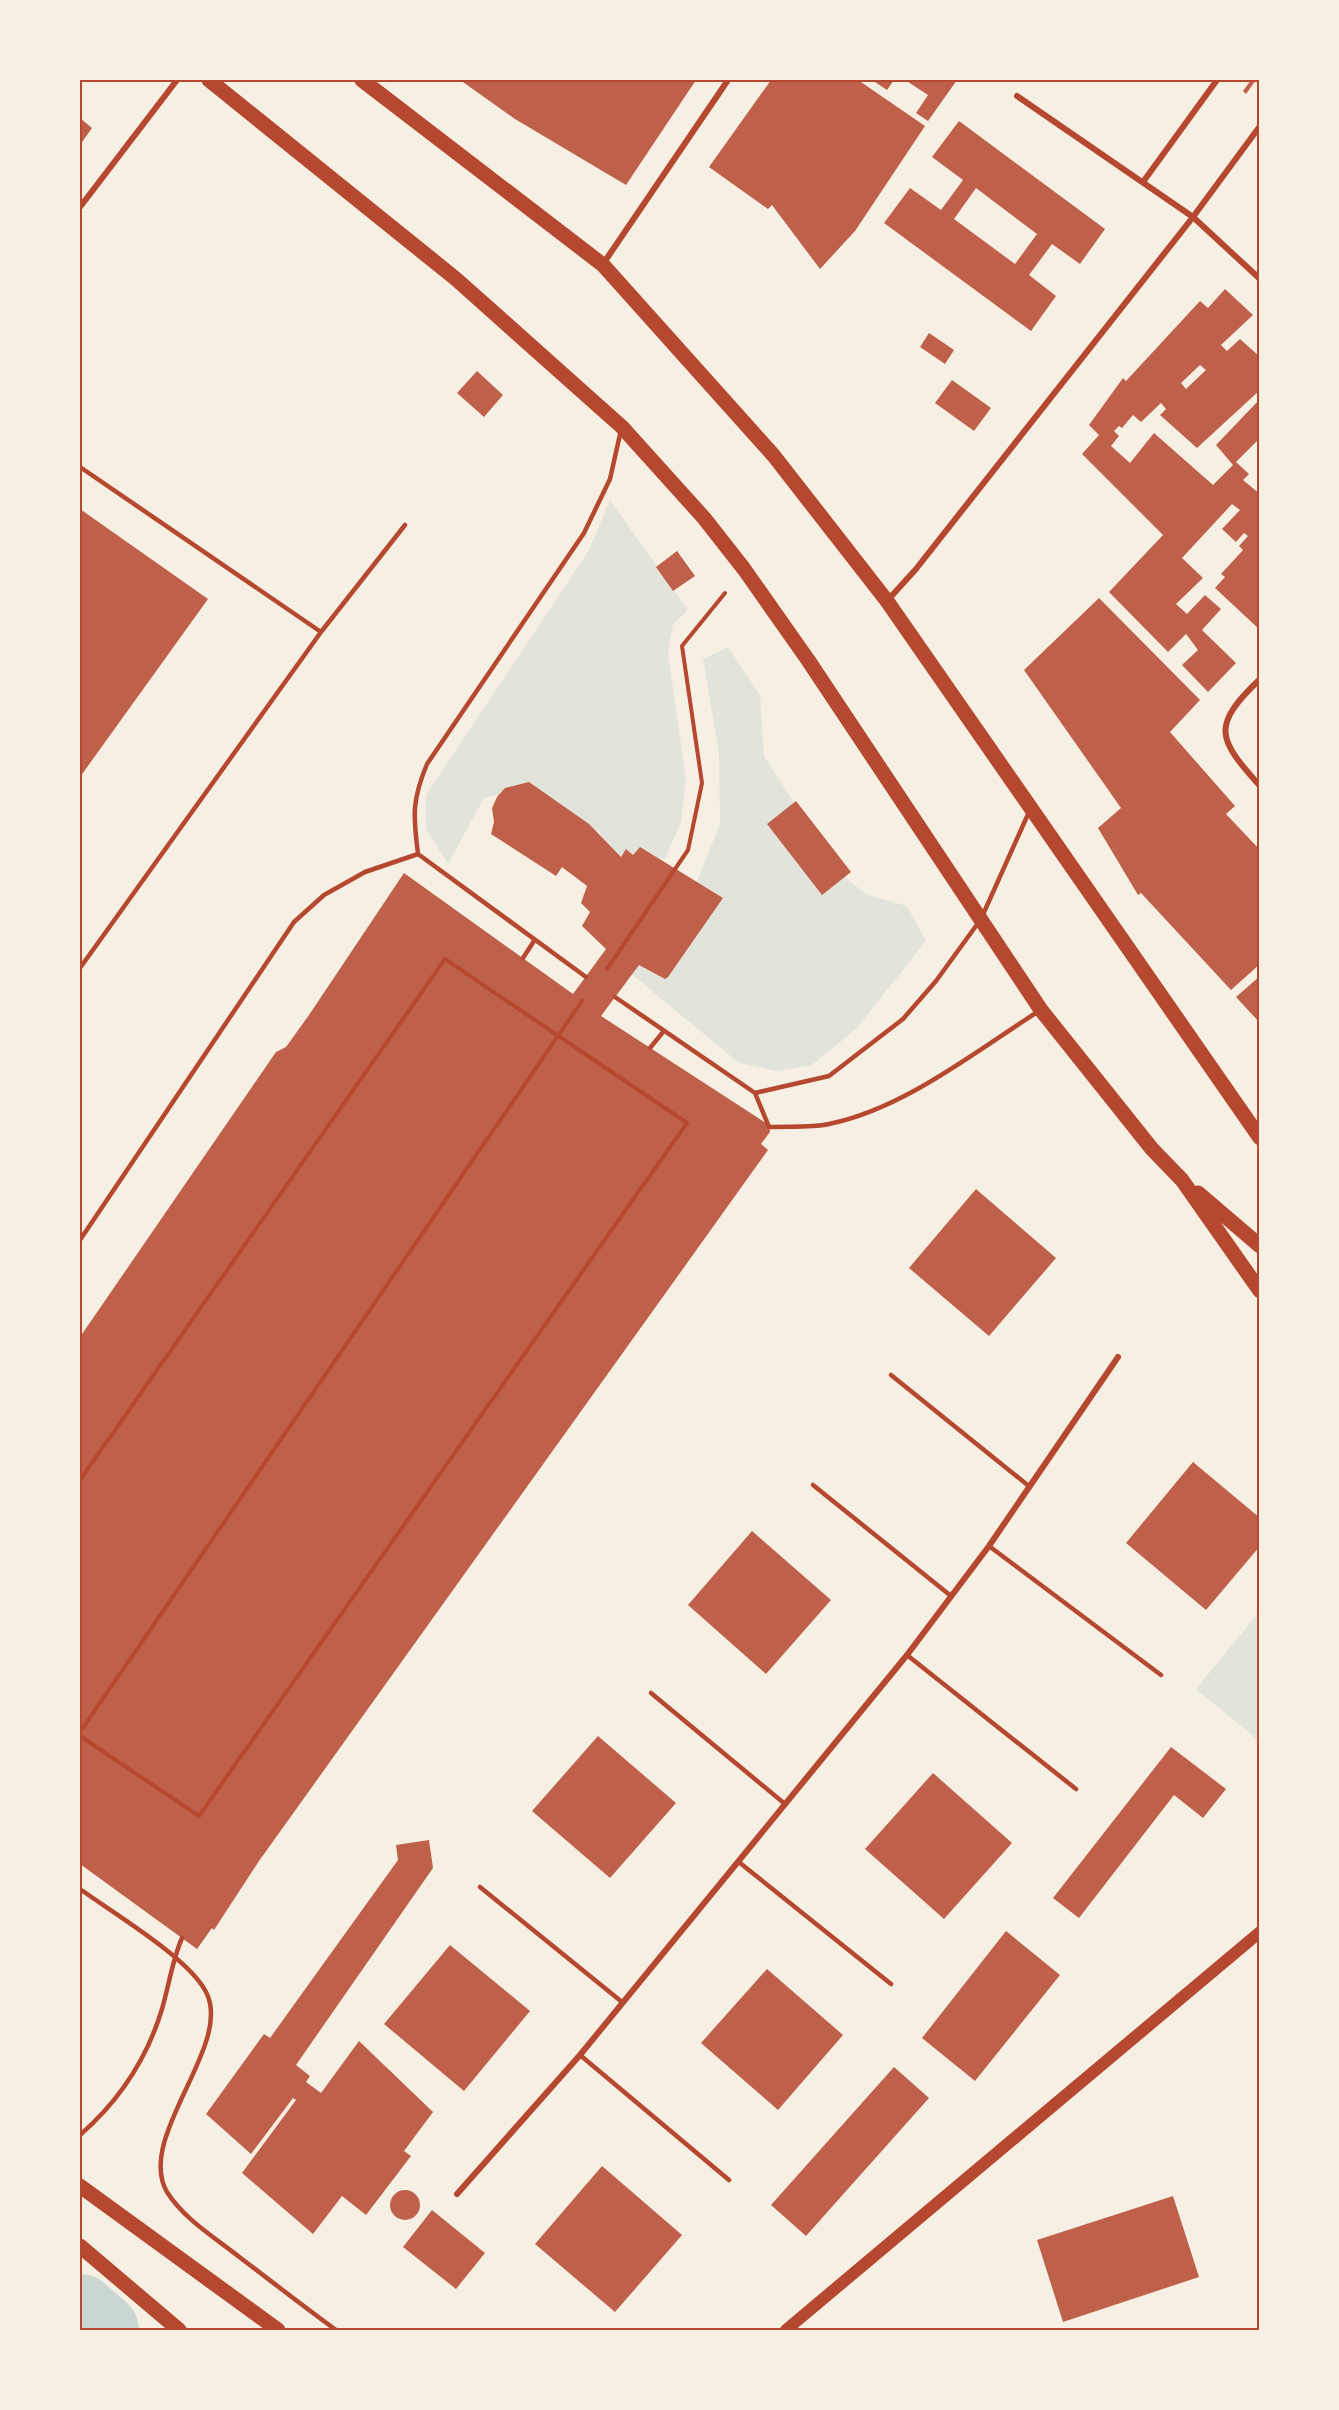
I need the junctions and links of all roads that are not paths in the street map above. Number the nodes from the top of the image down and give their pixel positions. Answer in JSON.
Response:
{"nodes":[{"id":1,"x":177,"y":80,"type":"edge"},
{"id":2,"x":209,"y":80,"type":"edge"},
{"id":3,"x":362,"y":80,"type":"edge"},
{"id":4,"x":728,"y":80,"type":"edge"},
{"id":5,"x":1217,"y":80,"type":"edge"},
{"id":6,"x":1017,"y":96,"type":"dead end"},
{"id":7,"x":1260,"y":126,"type":"edge"},
{"id":8,"x":1143,"y":182,"type":"junction"},
{"id":9,"x":80,"y":207,"type":"edge"},
{"id":10,"x":1193,"y":217,"type":"junction"},
{"id":11,"x":603,"y":265,"type":"junction"},
{"id":12,"x":1260,"y":279,"type":"edge"},
{"id":13,"x":622,"y":428,"type":"junction"},
{"id":14,"x":80,"y":467,"type":"edge"},
{"id":15,"x":405,"y":525,"type":"dead end"},
{"id":16,"x":887,"y":601,"type":"junction"},
{"id":17,"x":321,"y":632,"type":"junction"},
{"id":18,"x":1260,"y":679,"type":"edge"},
{"id":19,"x":1260,"y":786,"type":"edge"},
{"id":20,"x":1031,"y":807,"type":"junction"},
{"id":21,"x":418,"y":854,"type":"junction"},
{"id":22,"x":981,"y":919,"type":"junction"},
{"id":23,"x":534,"y":941,"type":"junction"},
{"id":24,"x":522,"y":958,"type":"dead end"},
{"id":25,"x":80,"y":968,"type":"edge"},
{"id":26,"x":586,"y":977,"type":"dead end"},
{"id":27,"x":615,"y":998,"type":"dead end"},
{"id":28,"x":1041,"y":1010,"type":"junction"},
{"id":29,"x":663,"y":1032,"type":"junction"},
{"id":30,"x":650,"y":1048,"type":"dead end"},
{"id":31,"x":755,"y":1093,"type":"junction"},
{"id":32,"x":1260,"y":1138,"type":"edge"},
{"id":33,"x":1182,"y":1180,"type":"junction"},
{"id":34,"x":80,"y":1240,"type":"edge"},
{"id":35,"x":1260,"y":1246,"type":"edge"},
{"id":36,"x":1260,"y":1291,"type":"edge"},
{"id":37,"x":1118,"y":1357,"type":"dead end"},
{"id":38,"x":891,"y":1375,"type":"dead end"},
{"id":39,"x":813,"y":1485,"type":"dead end"},
{"id":40,"x":1030,"y":1487,"type":"junction"},
{"id":41,"x":989,"y":1546,"type":"junction"},
{"id":42,"x":951,"y":1596,"type":"junction"},
{"id":43,"x":907,"y":1655,"type":"junction"},
{"id":44,"x":1161,"y":1675,"type":"dead end"},
{"id":45,"x":651,"y":1694,"type":"dead end"},
{"id":46,"x":1076,"y":1789,"type":"dead end"},
{"id":47,"x":785,"y":1804,"type":"junction"},
{"id":48,"x":740,"y":1863,"type":"junction"},
{"id":49,"x":480,"y":1887,"type":"dead end"},
{"id":50,"x":80,"y":1889,"type":"edge"},
{"id":51,"x":1260,"y":1932,"type":"edge"},
{"id":52,"x":182,"y":1938,"type":"dead end"},
{"id":53,"x":173,"y":1957,"type":"junction"},
{"id":54,"x":891,"y":1984,"type":"dead end"},
{"id":55,"x":622,"y":2002,"type":"junction"},
{"id":56,"x":580,"y":2055,"type":"junction"},
{"id":57,"x":80,"y":2135,"type":"edge"},
{"id":58,"x":729,"y":2180,"type":"dead end"},
{"id":59,"x":80,"y":2186,"type":"edge"},
{"id":60,"x":457,"y":2194,"type":"dead end"},
{"id":61,"x":80,"y":2246,"type":"edge"},
{"id":62,"x":179,"y":2331,"type":"edge"},
{"id":63,"x":278,"y":2331,"type":"edge"},
{"id":64,"x":336,"y":2331,"type":"edge"},
{"id":65,"x":786,"y":2331,"type":"edge"}],
"edges":[{"from":1,"to":9,"type":"street"},
{"from":2,"to":13,"type":"main road"},
{"from":3,"to":11,"type":"main road"},
{"from":4,"to":11,"type":"street"},
{"from":5,"to":8,"type":"street"},
{"from":6,"to":8,"type":"street"},
{"from":7,"to":10,"type":"street"},
{"from":8,"to":10,"type":"street"},
{"from":10,"to":12,"type":"street"},
{"from":10,"to":16,"type":"street"},
{"from":11,"to":16,"type":"main road"},
{"from":13,"to":21,"type":"lane"},
{"from":13,"to":22,"type":"main road"},
{"from":14,"to":17,"type":"lane"},
{"from":15,"to":17,"type":"lane"},
{"from":16,"to":20,"type":"main road"},
{"from":17,"to":25,"type":"lane"},
{"from":18,"to":19,"type":"street"},
{"from":20,"to":22,"type":"lane"},
{"from":20,"to":32,"type":"main road"},
{"from":21,"to":23,"type":"lane"},
{"from":21,"to":34,"type":"lane"},
{"from":22,"to":28,"type":"main road"},
{"from":22,"to":31,"type":"lane"},
{"from":23,"to":24,"type":"lane"},
{"from":23,"to":26,"type":"lane"},
{"from":27,"to":29,"type":"lane"},
{"from":28,"to":31,"type":"lane"},
{"from":28,"to":33,"type":"main road"},
{"from":29,"to":30,"type":"lane"},
{"from":29,"to":31,"type":"lane"},
{"from":33,"to":35,"type":"main road"},
{"from":33,"to":36,"type":"main road"},
{"from":37,"to":40,"type":"street"},
{"from":38,"to":40,"type":"lane"},
{"from":39,"to":42,"type":"lane"},
{"from":40,"to":41,"type":"street"},
{"from":41,"to":42,"type":"street"},
{"from":41,"to":44,"type":"lane"},
{"from":42,"to":43,"type":"street"},
{"from":43,"to":46,"type":"lane"},
{"from":43,"to":47,"type":"street"},
{"from":45,"to":47,"type":"lane"},
{"from":47,"to":48,"type":"street"},
{"from":48,"to":54,"type":"lane"},
{"from":48,"to":55,"type":"street"},
{"from":49,"to":55,"type":"lane"},
{"from":50,"to":53,"type":"lane"},
{"from":51,"to":65,"type":"main road"},
{"from":52,"to":53,"type":"lane"},
{"from":53,"to":57,"type":"lane"},
{"from":53,"to":64,"type":"lane"},
{"from":55,"to":56,"type":"street"},
{"from":56,"to":58,"type":"lane"},
{"from":56,"to":60,"type":"street"},
{"from":59,"to":63,"type":"main road"},
{"from":61,"to":62,"type":"main road"}]}
